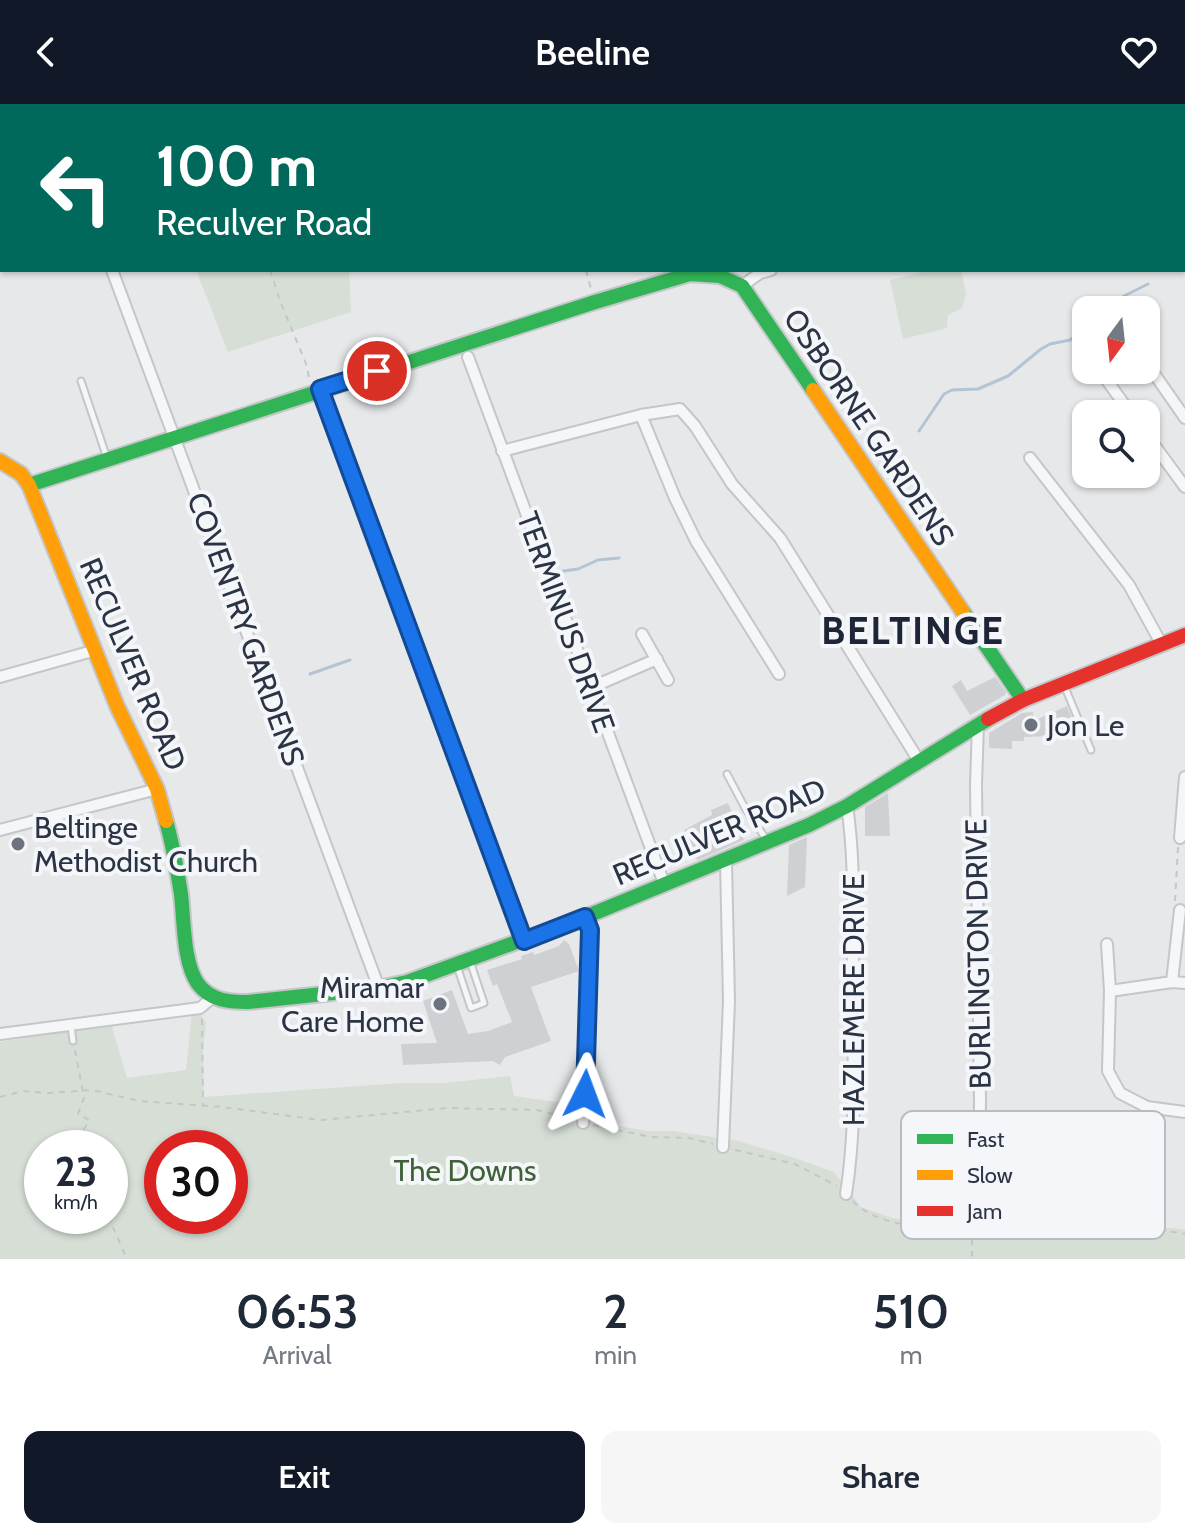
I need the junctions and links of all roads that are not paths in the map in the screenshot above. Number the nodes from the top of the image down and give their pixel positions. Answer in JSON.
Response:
{"nodes":[{"id":1,"x":113,"y":272,"type":"edge"},
{"id":2,"x":764,"y":272,"type":"edge"},
{"id":3,"x":742,"y":286,"type":"junction"},
{"id":4,"x":468,"y":357,"type":"dead end"},
{"id":5,"x":81,"y":381,"type":"dead end"},
{"id":6,"x":1160,"y":382,"type":"edge"},
{"id":7,"x":316,"y":391,"type":"junction"},
{"id":8,"x":641,"y":415,"type":"junction"},
{"id":9,"x":1185,"y":418,"type":"edge"},
{"id":10,"x":175,"y":436,"type":"junction"},
{"id":11,"x":502,"y":451,"type":"junction"},
{"id":12,"x":1160,"y":453,"type":"edge"},
{"id":13,"x":107,"y":458,"type":"junction"},
{"id":14,"x":1030,"y":458,"type":"dead end"},
{"id":15,"x":0,"y":461,"type":"edge"},
{"id":16,"x":29,"y":485,"type":"junction"},
{"id":17,"x":1185,"y":487,"type":"edge"},
{"id":18,"x":642,"y":634,"type":"dead end"},
{"id":19,"x":1185,"y":635,"type":"edge"},
{"id":20,"x":1162,"y":645,"type":"junction"},
{"id":21,"x":96,"y":650,"type":"junction"},
{"id":22,"x":657,"y":659,"type":"junction"},
{"id":23,"x":779,"y":674,"type":"dead end"},
{"id":24,"x":0,"y":677,"type":"edge"},
{"id":25,"x":668,"y":680,"type":"dead end"},
{"id":26,"x":1063,"y":683,"type":"junction"},
{"id":27,"x":590,"y":688,"type":"junction"},
{"id":28,"x":1023,"y":700,"type":"junction"},
{"id":29,"x":978,"y":724,"type":"junction"},
{"id":30,"x":1091,"y":750,"type":"dead end"},
{"id":31,"x":919,"y":761,"type":"junction"},
{"id":32,"x":727,"y":774,"type":"dead end"},
{"id":33,"x":1185,"y":777,"type":"edge"},
{"id":34,"x":157,"y":789,"type":"junction"},
{"id":35,"x":847,"y":806,"type":"junction"},
{"id":36,"x":0,"y":830,"type":"edge"},
{"id":37,"x":1180,"y":838,"type":"road end"},
{"id":38,"x":769,"y":843,"type":"junction"},
{"id":39,"x":726,"y":861,"type":"junction"},
{"id":40,"x":665,"y":886,"type":"junction"},
{"id":41,"x":1180,"y":910,"type":"road end"},
{"id":42,"x":585,"y":917,"type":"junction"},
{"id":43,"x":524,"y":941,"type":"junction"},
{"id":44,"x":1107,"y":944,"type":"dead end"},
{"id":45,"x":463,"y":963,"type":"junction"},
{"id":46,"x":1172,"y":982,"type":"junction"},
{"id":47,"x":1185,"y":983,"type":"edge"},
{"id":48,"x":379,"y":988,"type":"junction"},
{"id":49,"x":1110,"y":991,"type":"junction"},
{"id":50,"x":209,"y":1001,"type":"junction"},
{"id":51,"x":202,"y":1018,"type":"road end"},
{"id":52,"x":71,"y":1025,"type":"junction"},
{"id":53,"x":0,"y":1034,"type":"edge"},
{"id":54,"x":73,"y":1041,"type":"road end"},
{"id":55,"x":980,"y":1111,"type":"edge"},
{"id":56,"x":1185,"y":1112,"type":"edge"},
{"id":57,"x":583,"y":1123,"type":"road end"},
{"id":58,"x":723,"y":1147,"type":"road end"},
{"id":59,"x":846,"y":1194,"type":"road end"}],
"edges":[{"from":1,"to":10,"type":"street","name":"COVENTRY GARDENS"},
{"from":2,"to":3,"type":"street"},
{"from":3,"to":7,"type":"street"},
{"from":3,"to":28,"type":"street","name":"OSBORNE GARDENS"},
{"from":4,"to":11,"type":"street","name":"TERMINUS DRIVE"},
{"from":5,"to":13,"type":"lane"},
{"from":6,"to":9,"type":"street"},
{"from":7,"to":10,"type":"street"},
{"from":7,"to":43,"type":"street"},
{"from":8,"to":11,"type":"street"},
{"from":8,"to":23,"type":"street"},
{"from":8,"to":31,"type":"street"},
{"from":10,"to":13,"type":"street"},
{"from":10,"to":48,"type":"street","name":"COVENTRY GARDENS"},
{"from":11,"to":27,"type":"street","name":"TERMINUS DRIVE"},
{"from":12,"to":17,"type":"street"},
{"from":13,"to":16,"type":"street"},
{"from":14,"to":20,"type":"street"},
{"from":15,"to":16,"type":"street","name":"RECULVER ROAD"},
{"from":16,"to":21,"type":"street","name":"RECULVER ROAD"},
{"from":18,"to":22,"type":"street"},
{"from":19,"to":20,"type":"street","name":"RECULVER ROAD"},
{"from":20,"to":26,"type":"street","name":"RECULVER ROAD"},
{"from":21,"to":24,"type":"street"},
{"from":21,"to":34,"type":"street","name":"RECULVER ROAD"},
{"from":22,"to":25,"type":"street"},
{"from":22,"to":27,"type":"street"},
{"from":26,"to":28,"type":"street","name":"RECULVER ROAD"},
{"from":26,"to":30,"type":"lane"},
{"from":27,"to":40,"type":"street","name":"TERMINUS DRIVE"},
{"from":28,"to":29,"type":"street","name":"RECULVER ROAD"},
{"from":29,"to":31,"type":"street","name":"RECULVER ROAD"},
{"from":29,"to":55,"type":"street","name":"BURLINGTON DRIVE"},
{"from":31,"to":35,"type":"street","name":"RECULVER ROAD"},
{"from":32,"to":38,"type":"lane"},
{"from":33,"to":37,"type":"street"},
{"from":34,"to":36,"type":"street"},
{"from":34,"to":50,"type":"street","name":"RECULVER ROAD"},
{"from":35,"to":38,"type":"street","name":"RECULVER ROAD"},
{"from":35,"to":59,"type":"street","name":"HAZLEMERE DRIVE"},
{"from":38,"to":39,"type":"street","name":"RECULVER ROAD"},
{"from":39,"to":40,"type":"street","name":"RECULVER ROAD"},
{"from":39,"to":58,"type":"street"},
{"from":40,"to":42,"type":"street","name":"RECULVER ROAD"},
{"from":41,"to":46,"type":"street"},
{"from":42,"to":43,"type":"street","name":"RECULVER ROAD"},
{"from":42,"to":57,"type":"street"},
{"from":43,"to":45,"type":"street","name":"RECULVER ROAD"},
{"from":44,"to":49,"type":"street"},
{"from":45,"to":45,"type":"lane"},
{"from":45,"to":48,"type":"street","name":"RECULVER ROAD"},
{"from":46,"to":47,"type":"street"},
{"from":46,"to":49,"type":"street"},
{"from":48,"to":50,"type":"street","name":"RECULVER ROAD"},
{"from":49,"to":56,"type":"street"},
{"from":50,"to":51,"type":"street"},
{"from":50,"to":52,"type":"street"},
{"from":52,"to":53,"type":"street"},
{"from":52,"to":54,"type":"lane"}]}
